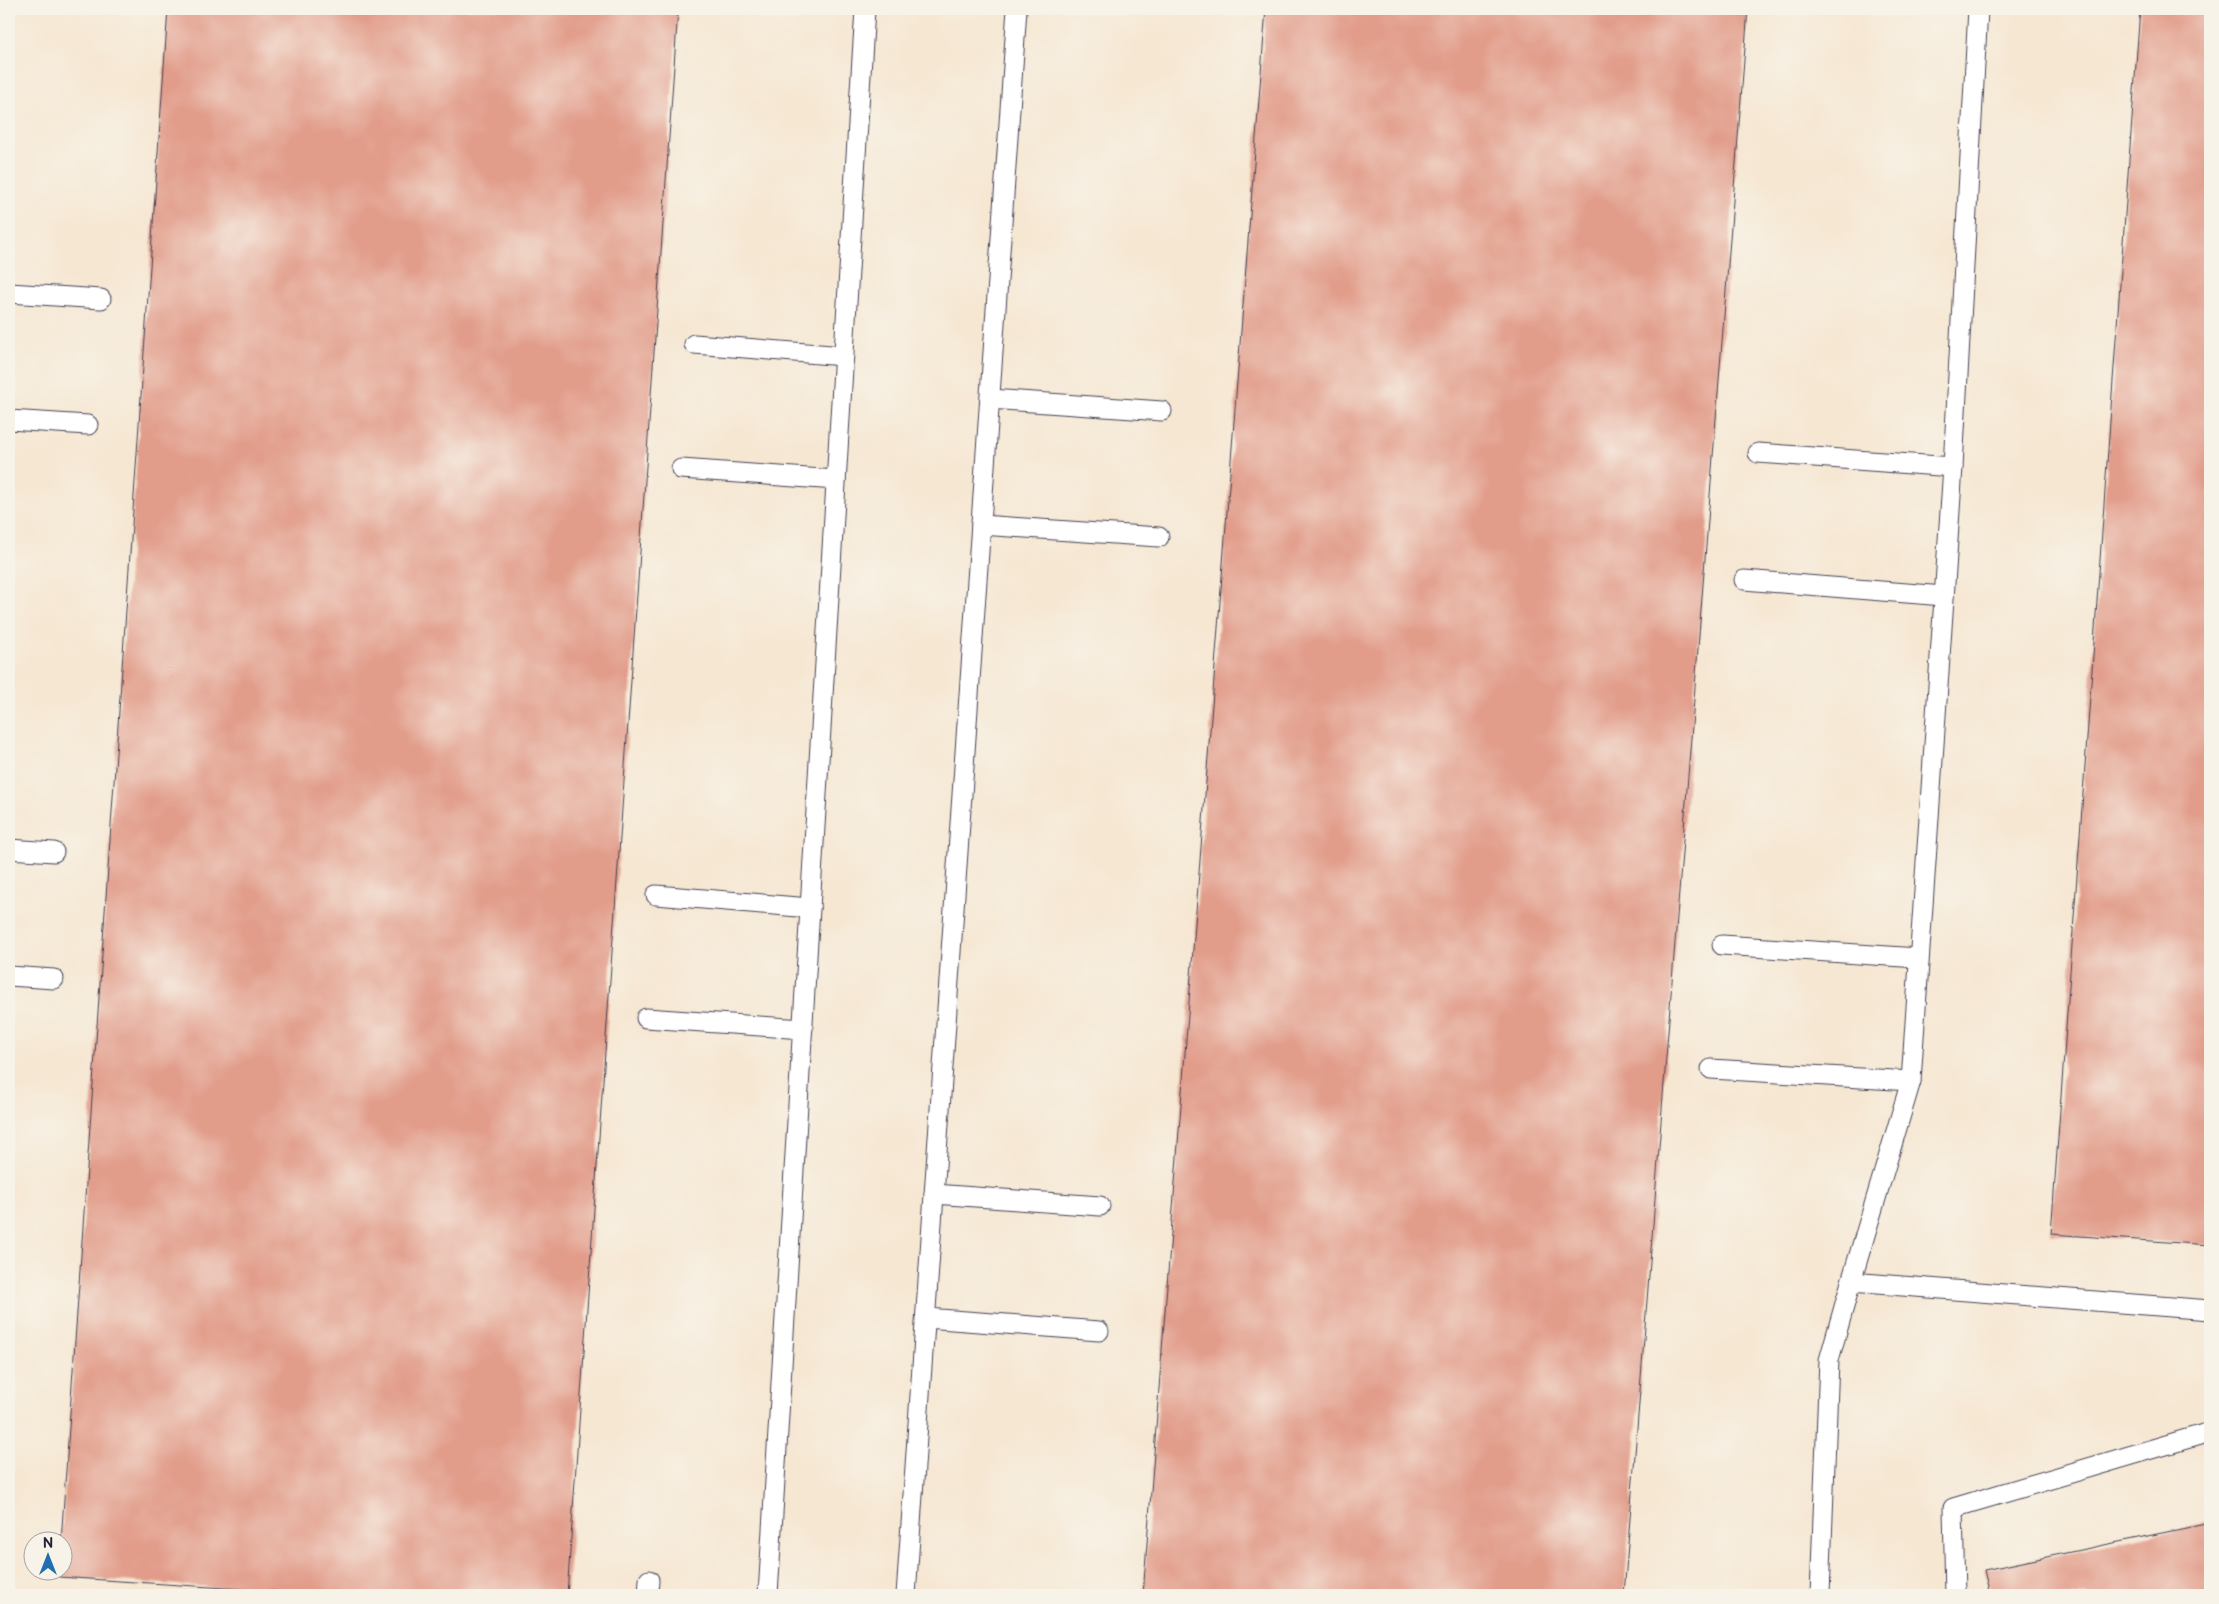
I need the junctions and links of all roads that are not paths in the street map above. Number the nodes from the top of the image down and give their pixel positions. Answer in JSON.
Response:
{"nodes":[{"id":1,"x":866,"y":9,"type":"edge"},
{"id":2,"x":1017,"y":9,"type":"edge"},
{"id":3,"x":1978,"y":9,"type":"edge"},
{"id":4,"x":9,"y":293,"type":"edge"},
{"id":5,"x":101,"y":299,"type":"dead end"},
{"id":6,"x":694,"y":344,"type":"dead end"},
{"id":7,"x":844,"y":356,"type":"junction"},
{"id":8,"x":990,"y":399,"type":"junction"},
{"id":9,"x":1162,"y":411,"type":"dead end"},
{"id":10,"x":9,"y":420,"type":"edge"},
{"id":11,"x":88,"y":426,"type":"dead end"},
{"id":12,"x":1758,"y":453,"type":"dead end"},
{"id":13,"x":1953,"y":467,"type":"junction"},
{"id":14,"x":681,"y":469,"type":"dead end"},
{"id":15,"x":836,"y":480,"type":"junction"},
{"id":16,"x":981,"y":525,"type":"junction"},
{"id":17,"x":1159,"y":537,"type":"dead end"},
{"id":18,"x":1744,"y":580,"type":"dead end"},
{"id":19,"x":1944,"y":596,"type":"junction"},
{"id":20,"x":9,"y":849,"type":"edge"},
{"id":21,"x":54,"y":852,"type":"dead end"},
{"id":22,"x":656,"y":895,"type":"dead end"},
{"id":23,"x":810,"y":908,"type":"junction"},
{"id":24,"x":1722,"y":945,"type":"dead end"},
{"id":25,"x":1918,"y":958,"type":"junction"},
{"id":26,"x":9,"y":976,"type":"edge"},
{"id":27,"x":54,"y":979,"type":"dead end"},
{"id":28,"x":646,"y":1018,"type":"dead end"},
{"id":29,"x":803,"y":1030,"type":"junction"},
{"id":30,"x":1711,"y":1069,"type":"dead end"},
{"id":31,"x":1911,"y":1081,"type":"junction"},
{"id":32,"x":934,"y":1194,"type":"junction"},
{"id":33,"x":1100,"y":1206,"type":"dead end"},
{"id":34,"x":1851,"y":1282,"type":"junction"},
{"id":35,"x":2210,"y":1310,"type":"edge"},
{"id":36,"x":926,"y":1318,"type":"junction"},
{"id":37,"x":1099,"y":1331,"type":"dead end"},
{"id":38,"x":2210,"y":1432,"type":"edge"},
{"id":39,"x":768,"y":1595,"type":"edge"},
{"id":40,"x":906,"y":1595,"type":"edge"},
{"id":41,"x":1820,"y":1595,"type":"edge"},
{"id":42,"x":1955,"y":1595,"type":"edge"}],
"edges":[{"from":1,"to":7,"type":"lane"},
{"from":2,"to":8,"type":"lane"},
{"from":3,"to":13,"type":"lane"},
{"from":4,"to":5,"type":"lane"},
{"from":6,"to":7,"type":"lane"},
{"from":7,"to":15,"type":"lane"},
{"from":8,"to":9,"type":"lane"},
{"from":8,"to":16,"type":"lane"},
{"from":10,"to":11,"type":"lane"},
{"from":12,"to":13,"type":"lane"},
{"from":13,"to":19,"type":"lane"},
{"from":14,"to":15,"type":"lane"},
{"from":15,"to":23,"type":"lane"},
{"from":16,"to":17,"type":"lane"},
{"from":16,"to":32,"type":"lane"},
{"from":18,"to":19,"type":"lane"},
{"from":19,"to":25,"type":"lane"},
{"from":20,"to":21,"type":"lane"},
{"from":22,"to":23,"type":"lane"},
{"from":23,"to":29,"type":"lane"},
{"from":24,"to":25,"type":"lane"},
{"from":25,"to":31,"type":"lane"},
{"from":26,"to":27,"type":"lane"},
{"from":28,"to":29,"type":"lane"},
{"from":29,"to":39,"type":"lane"},
{"from":30,"to":31,"type":"lane"},
{"from":31,"to":34,"type":"lane"},
{"from":32,"to":33,"type":"lane"},
{"from":32,"to":36,"type":"lane"},
{"from":34,"to":35,"type":"lane"},
{"from":34,"to":41,"type":"lane"},
{"from":36,"to":37,"type":"lane"},
{"from":36,"to":40,"type":"lane"},
{"from":38,"to":42,"type":"lane"}]}
